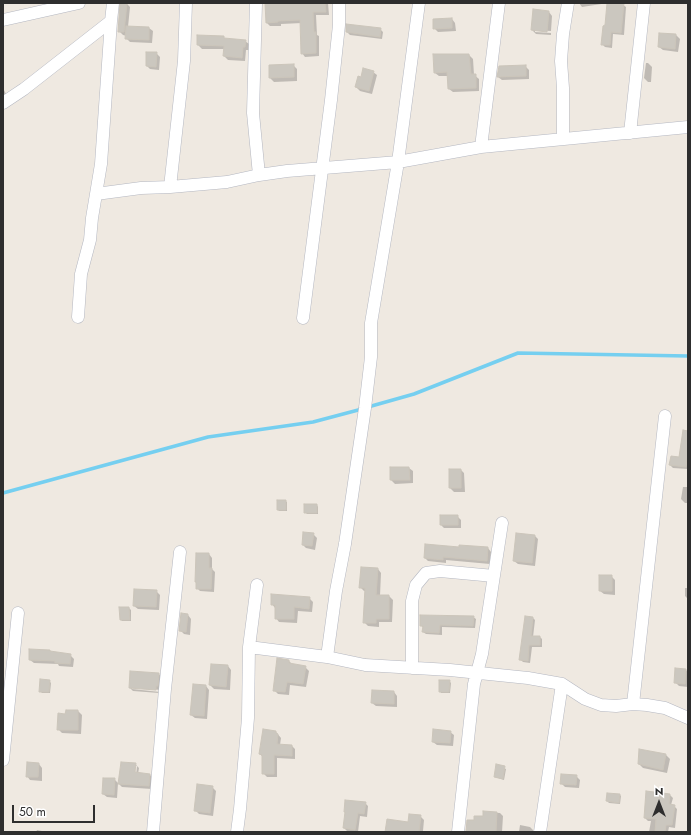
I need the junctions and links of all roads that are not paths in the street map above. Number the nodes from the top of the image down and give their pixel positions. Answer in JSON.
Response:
{"nodes":[{"id":1,"x":79,"y":3,"type":"edge"},
{"id":2,"x":113,"y":3,"type":"edge"},
{"id":3,"x":186,"y":3,"type":"edge"},
{"id":4,"x":256,"y":3,"type":"edge"},
{"id":5,"x":339,"y":3,"type":"edge"},
{"id":6,"x":419,"y":3,"type":"edge"},
{"id":7,"x":499,"y":3,"type":"edge"},
{"id":8,"x":568,"y":3,"type":"edge"},
{"id":9,"x":644,"y":3,"type":"edge"},
{"id":10,"x":3,"y":20,"type":"edge"},
{"id":11,"x":111,"y":21,"type":"junction"},
{"id":12,"x":3,"y":103,"type":"edge"},
{"id":13,"x":688,"y":127,"type":"edge"},
{"id":14,"x":630,"y":133,"type":"junction"},
{"id":15,"x":563,"y":139,"type":"junction"},
{"id":16,"x":481,"y":147,"type":"junction"},
{"id":17,"x":398,"y":162,"type":"junction"},
{"id":18,"x":322,"y":169,"type":"junction"},
{"id":19,"x":259,"y":175,"type":"junction"},
{"id":20,"x":170,"y":188,"type":"junction"},
{"id":21,"x":96,"y":194,"type":"junction"},
{"id":22,"x":78,"y":317,"type":"dead end"},
{"id":23,"x":303,"y":318,"type":"dead end"},
{"id":24,"x":666,"y":416,"type":"dead end"},
{"id":25,"x":502,"y":523,"type":"dead end"},
{"id":26,"x":180,"y":552,"type":"dead end"},
{"id":27,"x":494,"y":576,"type":"junction"},
{"id":28,"x":257,"y":585,"type":"dead end"},
{"id":29,"x":18,"y":613,"type":"dead end"},
{"id":30,"x":249,"y":647,"type":"junction"},
{"id":31,"x":327,"y":657,"type":"junction"},
{"id":32,"x":412,"y":668,"type":"junction"},
{"id":33,"x":477,"y":673,"type":"junction"},
{"id":34,"x":562,"y":684,"type":"junction"},
{"id":35,"x":634,"y":704,"type":"junction"},
{"id":36,"x":688,"y":718,"type":"edge"},
{"id":37,"x":3,"y":760,"type":"edge"},
{"id":38,"x":153,"y":832,"type":"edge"},
{"id":39,"x":236,"y":832,"type":"edge"},
{"id":40,"x":458,"y":832,"type":"edge"},
{"id":41,"x":540,"y":832,"type":"edge"}],
"edges":[{"from":1,"to":10,"type":"street"},
{"from":2,"to":11,"type":"street"},
{"from":3,"to":20,"type":"street"},
{"from":4,"to":19,"type":"street"},
{"from":5,"to":18,"type":"street"},
{"from":6,"to":17,"type":"street"},
{"from":7,"to":16,"type":"street"},
{"from":8,"to":15,"type":"street"},
{"from":9,"to":14,"type":"street"},
{"from":11,"to":12,"type":"street"},
{"from":11,"to":21,"type":"street"},
{"from":13,"to":14,"type":"street"},
{"from":14,"to":15,"type":"street"},
{"from":15,"to":16,"type":"street"},
{"from":16,"to":17,"type":"street"},
{"from":17,"to":18,"type":"street"},
{"from":17,"to":31,"type":"street"},
{"from":18,"to":19,"type":"street"},
{"from":18,"to":23,"type":"street"},
{"from":19,"to":20,"type":"street"},
{"from":20,"to":21,"type":"street"},
{"from":21,"to":22,"type":"street"},
{"from":24,"to":35,"type":"street"},
{"from":25,"to":27,"type":"street"},
{"from":26,"to":38,"type":"street"},
{"from":27,"to":32,"type":"street"},
{"from":27,"to":33,"type":"street"},
{"from":28,"to":30,"type":"street"},
{"from":29,"to":37,"type":"street"},
{"from":30,"to":31,"type":"street"},
{"from":30,"to":39,"type":"street"},
{"from":31,"to":32,"type":"street"},
{"from":32,"to":33,"type":"street"},
{"from":33,"to":34,"type":"street"},
{"from":33,"to":40,"type":"street"},
{"from":34,"to":35,"type":"street"},
{"from":34,"to":41,"type":"street"},
{"from":35,"to":36,"type":"street"}]}
